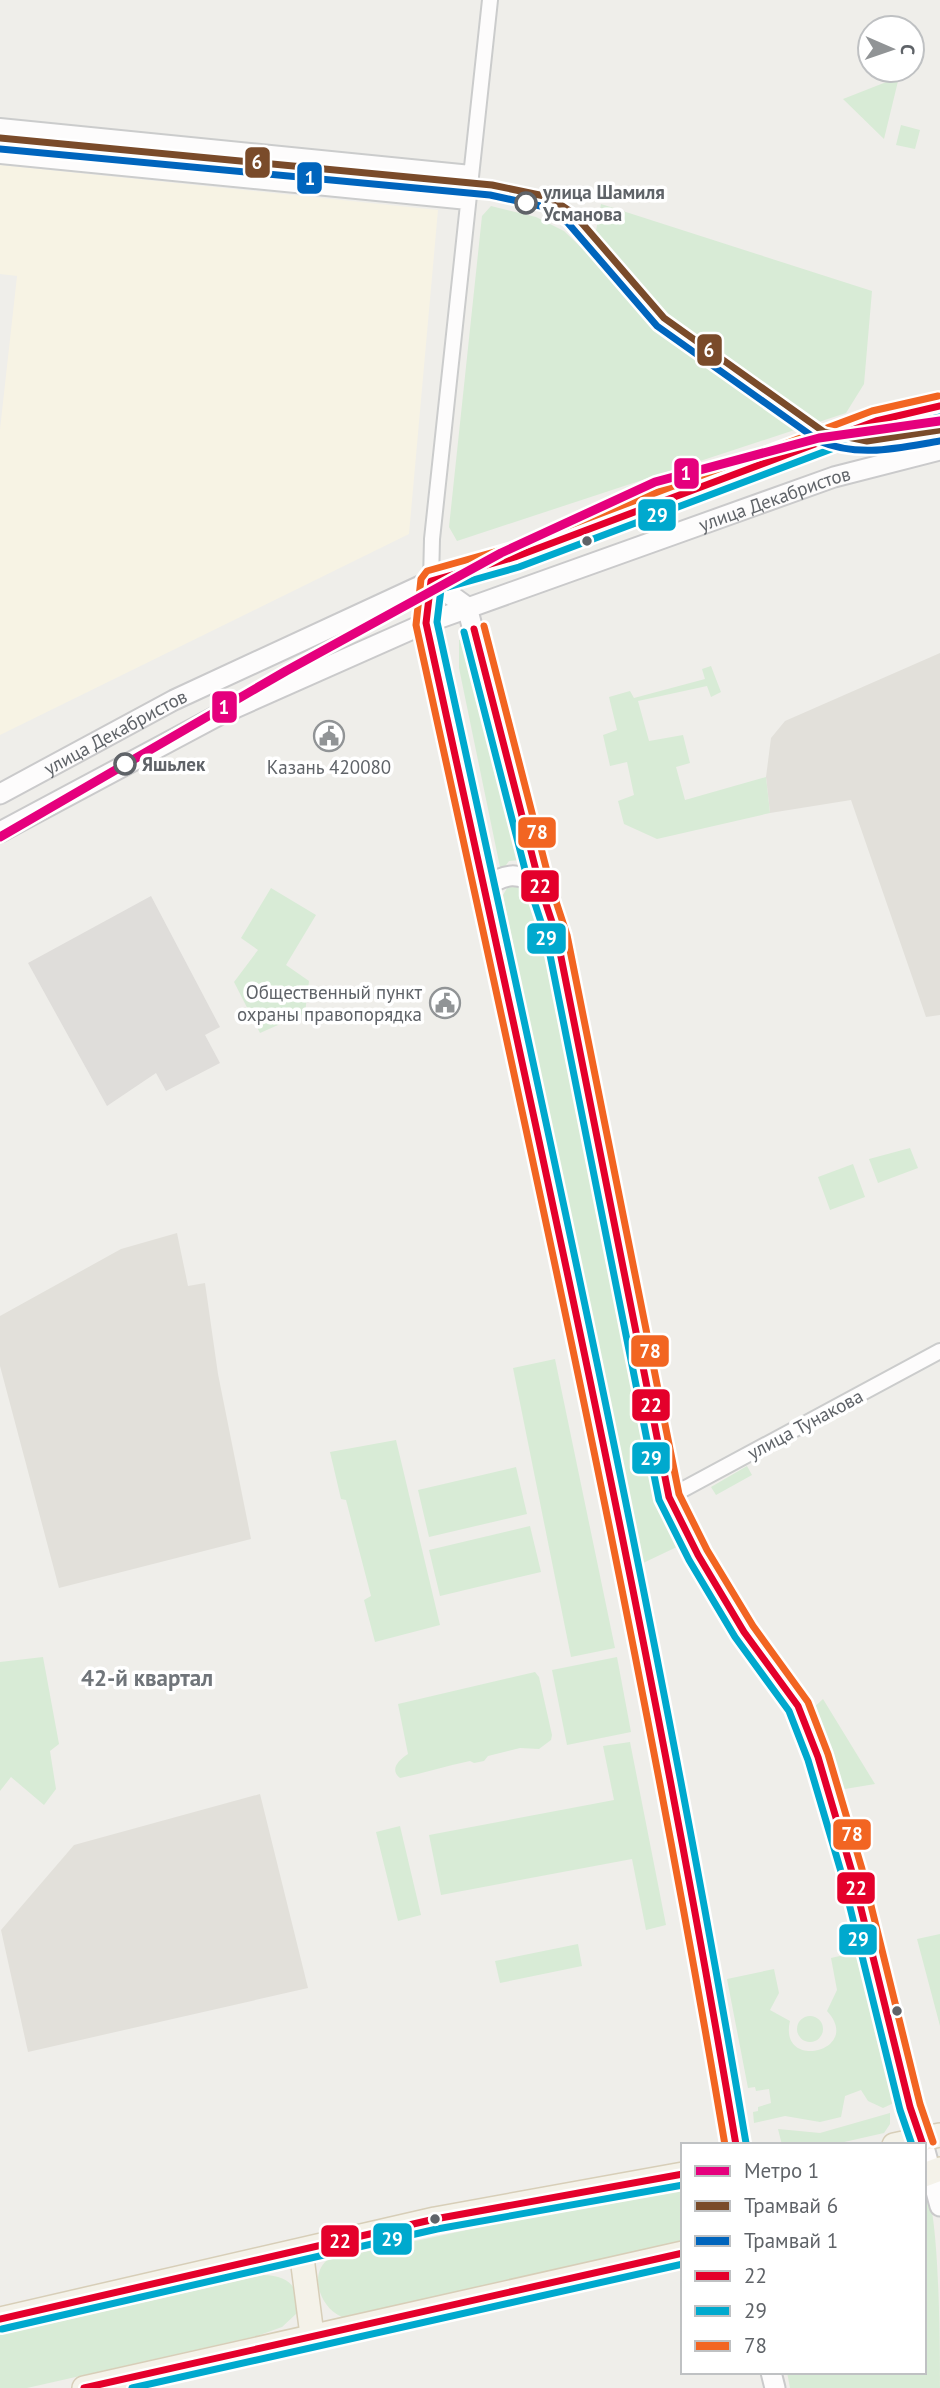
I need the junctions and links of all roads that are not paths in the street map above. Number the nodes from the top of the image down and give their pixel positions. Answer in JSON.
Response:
{"nodes":[{"id":1,"x":490,"y":0,"type":"edge"},
{"id":2,"x":0,"y":126,"type":"edge"},
{"id":3,"x":0,"y":156,"type":"edge"},
{"id":4,"x":471,"y":173,"type":"junction"},
{"id":5,"x":468,"y":202,"type":"junction"},
{"id":6,"x":940,"y":406,"type":"edge"},
{"id":7,"x":940,"y":450,"type":"edge"},
{"id":8,"x":431,"y":580,"type":"junction"},
{"id":9,"x":467,"y":607,"type":"junction"},
{"id":10,"x":426,"y":623,"type":"junction"},
{"id":11,"x":0,"y":794,"type":"edge"},
{"id":12,"x":0,"y":832,"type":"edge"},
{"id":13,"x":540,"y":886,"type":"junction"},
{"id":14,"x":484,"y":889,"type":"junction"},
{"id":15,"x":940,"y":1351,"type":"edge"},
{"id":16,"x":669,"y":1497,"type":"junction"},
{"id":17,"x":927,"y":2141,"type":"edge"},
{"id":18,"x":736,"y":2143,"type":"edge"},
{"id":19,"x":932,"y":2172,"type":"edge"},
{"id":20,"x":681,"y":2174,"type":"edge"},
{"id":21,"x":940,"y":2206,"type":"edge"},
{"id":22,"x":301,"y":2250,"type":"junction"},
{"id":23,"x":681,"y":2253,"type":"edge"},
{"id":24,"x":0,"y":2319,"type":"edge"},
{"id":25,"x":312,"y":2335,"type":"junction"},
{"id":26,"x":83,"y":2388,"type":"edge"}],
"edges":[{"from":1,"to":4,"type":"street"},
{"from":2,"to":4,"type":"street"},
{"from":3,"to":5,"type":"street"},
{"from":4,"to":5,"type":"street"},
{"from":5,"to":8,"type":"street"},
{"from":6,"to":8,"type":"main road","name":"улица Декабристов"},
{"from":7,"to":9,"type":"main road","name":"улица Декабристов"},
{"from":8,"to":9,"type":"main road"},
{"from":8,"to":10,"type":"main road"},
{"from":8,"to":11,"type":"main road","name":"улица Декабристов"},
{"from":9,"to":10,"type":"main road","name":"улица Декабристов"},
{"from":9,"to":13,"type":"main road"},
{"from":10,"to":12,"type":"main road","name":"улица Декабристов"},
{"from":10,"to":14,"type":"main road"},
{"from":13,"to":14,"type":"main road"},
{"from":13,"to":16,"type":"main road"},
{"from":14,"to":18,"type":"main road"},
{"from":15,"to":16,"type":"street","name":"улица Тунакова"},
{"from":16,"to":17,"type":"main road"},
{"from":17,"to":19,"type":"main road"},
{"from":19,"to":21,"type":"main road"},
{"from":20,"to":22,"type":"main road"},
{"from":22,"to":24,"type":"main road"},
{"from":22,"to":25,"type":"main road"},
{"from":23,"to":25,"type":"main road"},
{"from":25,"to":26,"type":"main road"}]}
